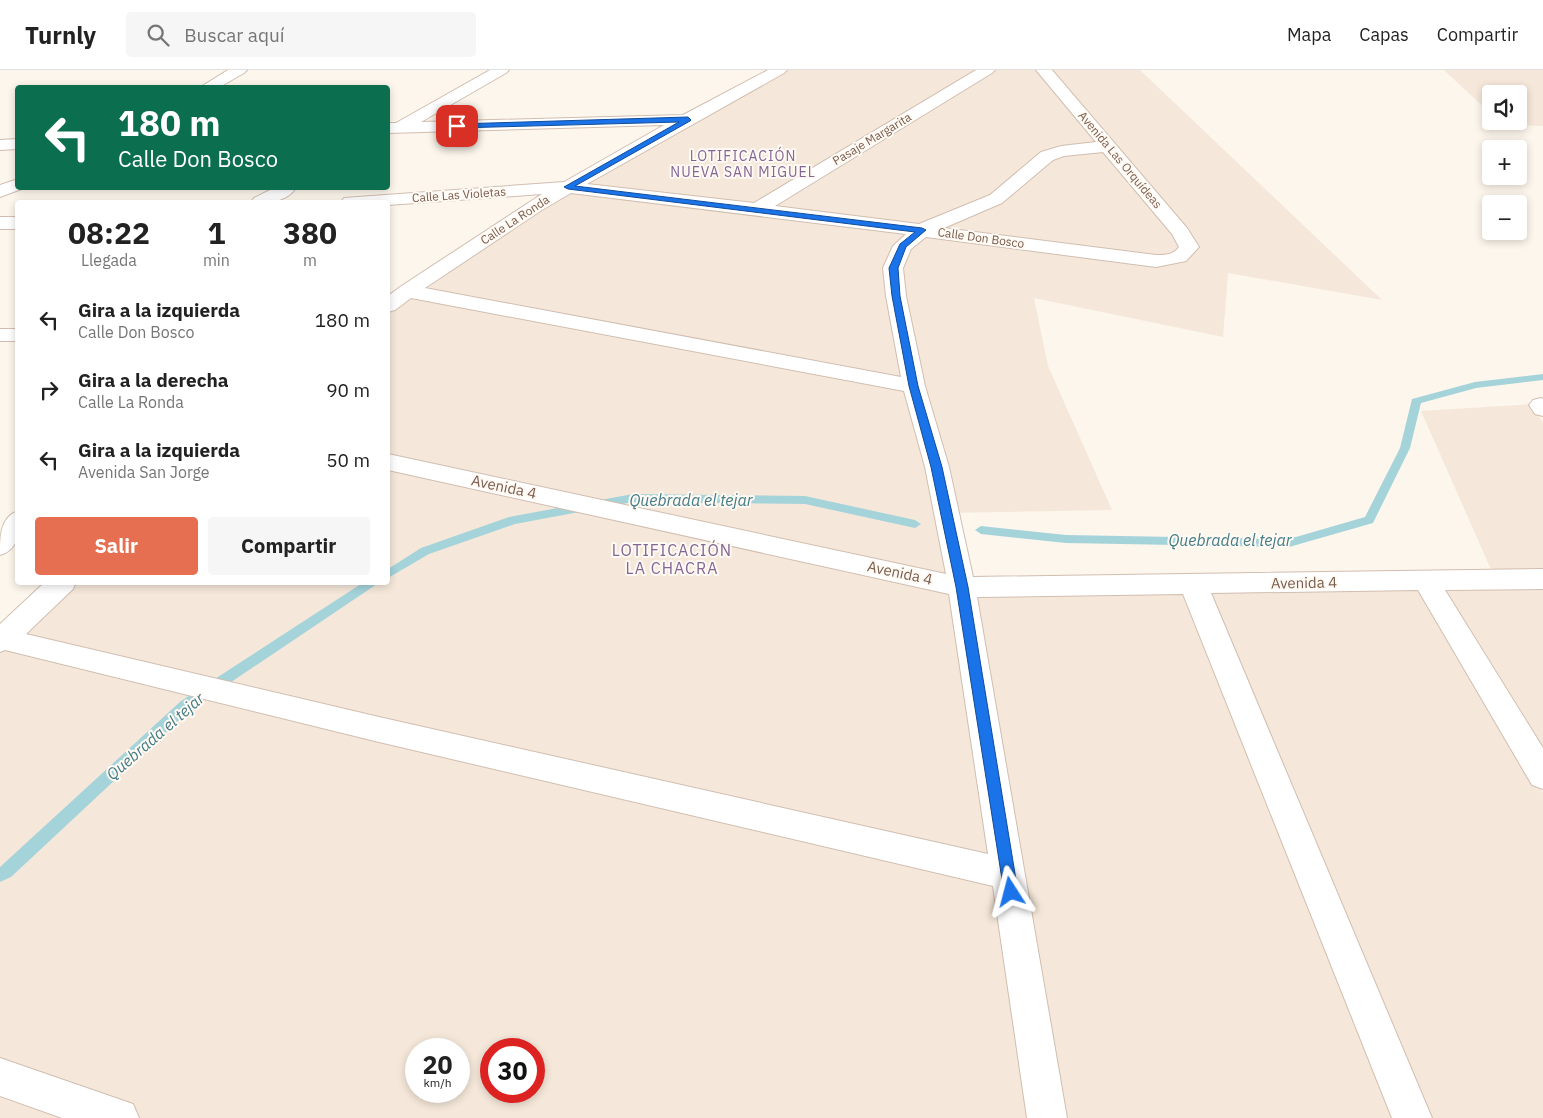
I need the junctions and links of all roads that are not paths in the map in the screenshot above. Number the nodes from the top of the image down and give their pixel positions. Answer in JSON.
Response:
{"nodes":[{"id":1,"x":239,"y":70,"type":"edge"},
{"id":2,"x":502,"y":70,"type":"edge"},
{"id":3,"x":779,"y":70,"type":"edge"},
{"id":4,"x":987,"y":70,"type":"edge"},
{"id":5,"x":1044,"y":70,"type":"edge"},
{"id":6,"x":212,"y":85,"type":"edge"},
{"id":7,"x":688,"y":120,"type":"junction"},
{"id":8,"x":391,"y":130,"type":"edge"},
{"id":9,"x":15,"y":144,"type":"edge"},
{"id":10,"x":0,"y":145,"type":"edge"},
{"id":11,"x":1108,"y":146,"type":"junction"},
{"id":12,"x":15,"y":185,"type":"edge"},
{"id":13,"x":568,"y":187,"type":"junction"},
{"id":14,"x":283,"y":190,"type":"edge"},
{"id":15,"x":0,"y":192,"type":"edge"},
{"id":16,"x":264,"y":200,"type":"edge"},
{"id":17,"x":379,"y":200,"type":"edge"},
{"id":18,"x":757,"y":209,"type":"junction"},
{"id":19,"x":0,"y":223,"type":"edge"},
{"id":20,"x":15,"y":223,"type":"edge"},
{"id":21,"x":922,"y":230,"type":"junction"},
{"id":22,"x":1185,"y":254,"type":"joint"},
{"id":23,"x":407,"y":291,"type":"junction"},
{"id":24,"x":390,"y":304,"type":"edge"},
{"id":25,"x":0,"y":335,"type":"edge"},
{"id":26,"x":15,"y":335,"type":"edge"},
{"id":27,"x":914,"y":386,"type":"junction"},
{"id":28,"x":390,"y":462,"type":"edge"},
{"id":29,"x":15,"y":524,"type":"edge"},
{"id":30,"x":0,"y":546,"type":"edge"},
{"id":31,"x":1543,"y":579,"type":"edge"},
{"id":32,"x":1426,"y":581,"type":"junction"},
{"id":33,"x":1193,"y":584,"type":"junction"},
{"id":34,"x":60,"y":585,"type":"edge"},
{"id":35,"x":962,"y":587,"type":"junction"},
{"id":36,"x":1,"y":640,"type":"edge"},
{"id":37,"x":1543,"y":776,"type":"edge"},
{"id":38,"x":1008,"y":874,"type":"junction"},
{"id":39,"x":0,"y":1077,"type":"edge"},
{"id":40,"x":119,"y":1118,"type":"edge"},
{"id":41,"x":1047,"y":1118,"type":"edge"},
{"id":42,"x":1412,"y":1118,"type":"edge"}],
"edges":[{"from":1,"to":6,"type":"street"},
{"from":2,"to":8,"type":"street"},
{"from":3,"to":7,"type":"street","name":"Calle La Ronda"},
{"from":4,"to":18,"type":"street","name":"Pasaje Margarita"},
{"from":5,"to":11,"type":"street","name":"Avenida Las Orquídeas"},
{"from":7,"to":8,"type":"street"},
{"from":7,"to":13,"type":"street","name":"Calle La Ronda"},
{"from":9,"to":10,"type":"street"},
{"from":11,"to":21,"type":"street"},
{"from":11,"to":22,"type":"street","name":"Avenida Las Orquídeas"},
{"from":12,"to":15,"type":"street"},
{"from":13,"to":17,"type":"street","name":"Calle Las Violetas"},
{"from":13,"to":18,"type":"street","name":"Calle Don Bosco"},
{"from":13,"to":23,"type":"street","name":"Calle La Ronda"},
{"from":14,"to":16,"type":"street"},
{"from":18,"to":21,"type":"street","name":"Calle Don Bosco"},
{"from":19,"to":20,"type":"street"},
{"from":21,"to":22,"type":"street","name":"Calle Don Bosco"},
{"from":21,"to":27,"type":"street"},
{"from":23,"to":24,"type":"street","name":"Calle La Ronda"},
{"from":23,"to":27,"type":"street"},
{"from":25,"to":26,"type":"street"},
{"from":27,"to":35,"type":"street"},
{"from":28,"to":35,"type":"street","name":"Avenida 4"},
{"from":29,"to":30,"type":"street"},
{"from":31,"to":32,"type":"street","name":"Avenida 4"},
{"from":32,"to":33,"type":"street","name":"Avenida 4"},
{"from":32,"to":37,"type":"street"},
{"from":33,"to":35,"type":"street","name":"Avenida 4"},
{"from":33,"to":42,"type":"street"},
{"from":34,"to":36,"type":"street"},
{"from":35,"to":38,"type":"street"},
{"from":36,"to":38,"type":"street"},
{"from":38,"to":41,"type":"street"},
{"from":39,"to":40,"type":"street"}]}
